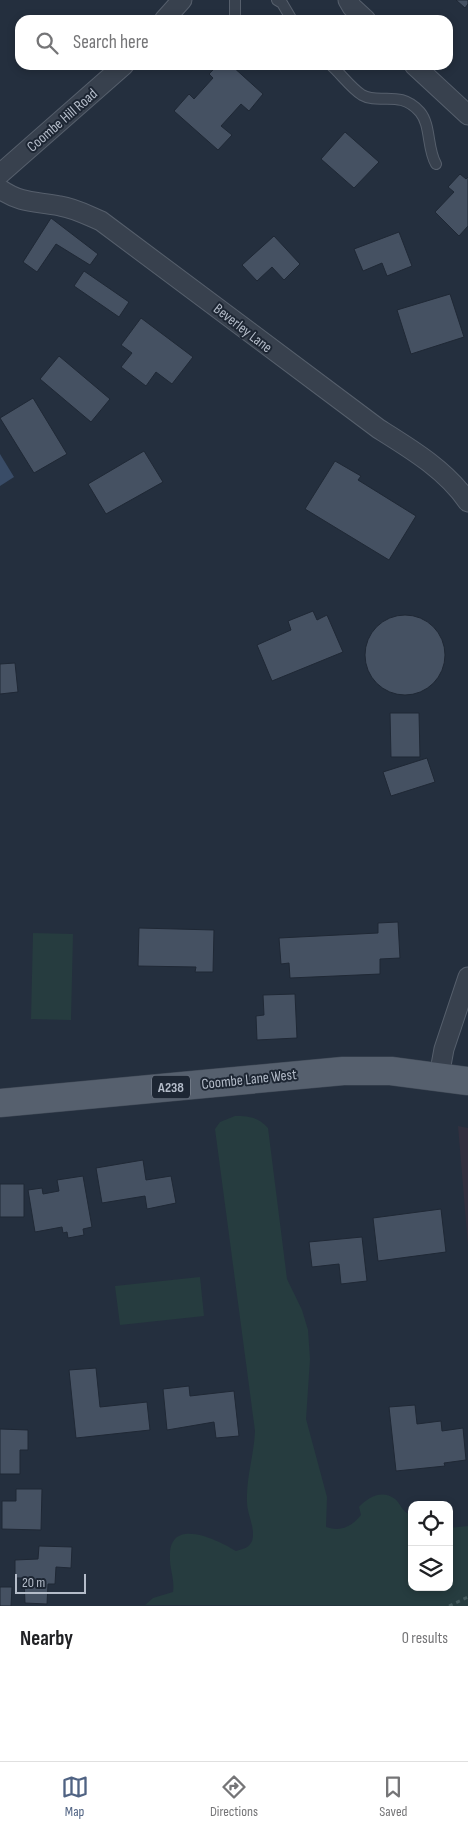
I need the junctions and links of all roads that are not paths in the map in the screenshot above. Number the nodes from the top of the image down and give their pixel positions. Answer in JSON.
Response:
{"nodes":[{"id":1,"x":182,"y":0,"type":"edge"},
{"id":2,"x":235,"y":0,"type":"edge"},
{"id":3,"x":277,"y":0,"type":"edge"},
{"id":4,"x":348,"y":0,"type":"edge"},
{"id":5,"x":168,"y":15,"type":"edge"},
{"id":6,"x":234,"y":15,"type":"edge"},
{"id":7,"x":289,"y":15,"type":"edge"},
{"id":8,"x":361,"y":15,"type":"edge"},
{"id":9,"x":118,"y":70,"type":"edge"},
{"id":10,"x":336,"y":70,"type":"edge"},
{"id":11,"x":419,"y":70,"type":"edge"},
{"id":12,"x":468,"y":115,"type":"edge"},
{"id":13,"x":436,"y":164,"type":"dead end"},
{"id":14,"x":0,"y":174,"type":"edge"},
{"id":15,"x":0,"y":189,"type":"edge"},
{"id":16,"x":468,"y":502,"type":"edge"},
{"id":17,"x":468,"y":977,"type":"edge"},
{"id":18,"x":439,"y":1076,"type":"junction"},
{"id":19,"x":468,"y":1081,"type":"edge"},
{"id":20,"x":0,"y":1104,"type":"edge"}],
"edges":[{"from":1,"to":5,"type":"street"},
{"from":2,"to":6,"type":"lane"},
{"from":3,"to":7,"type":"lane"},
{"from":4,"to":8,"type":"street"},
{"from":9,"to":14,"type":"street","name":"Coombe Hill Road"},
{"from":10,"to":13,"type":"lane"},
{"from":11,"to":12,"type":"street"},
{"from":15,"to":16,"type":"street","name":"Beverley Lane"},
{"from":17,"to":18,"type":"street"},
{"from":18,"to":19,"type":"main road","name":"Coombe Lane West","number":"A238"},
{"from":18,"to":20,"type":"main road","name":"Coombe Lane West","number":"A238"}]}
